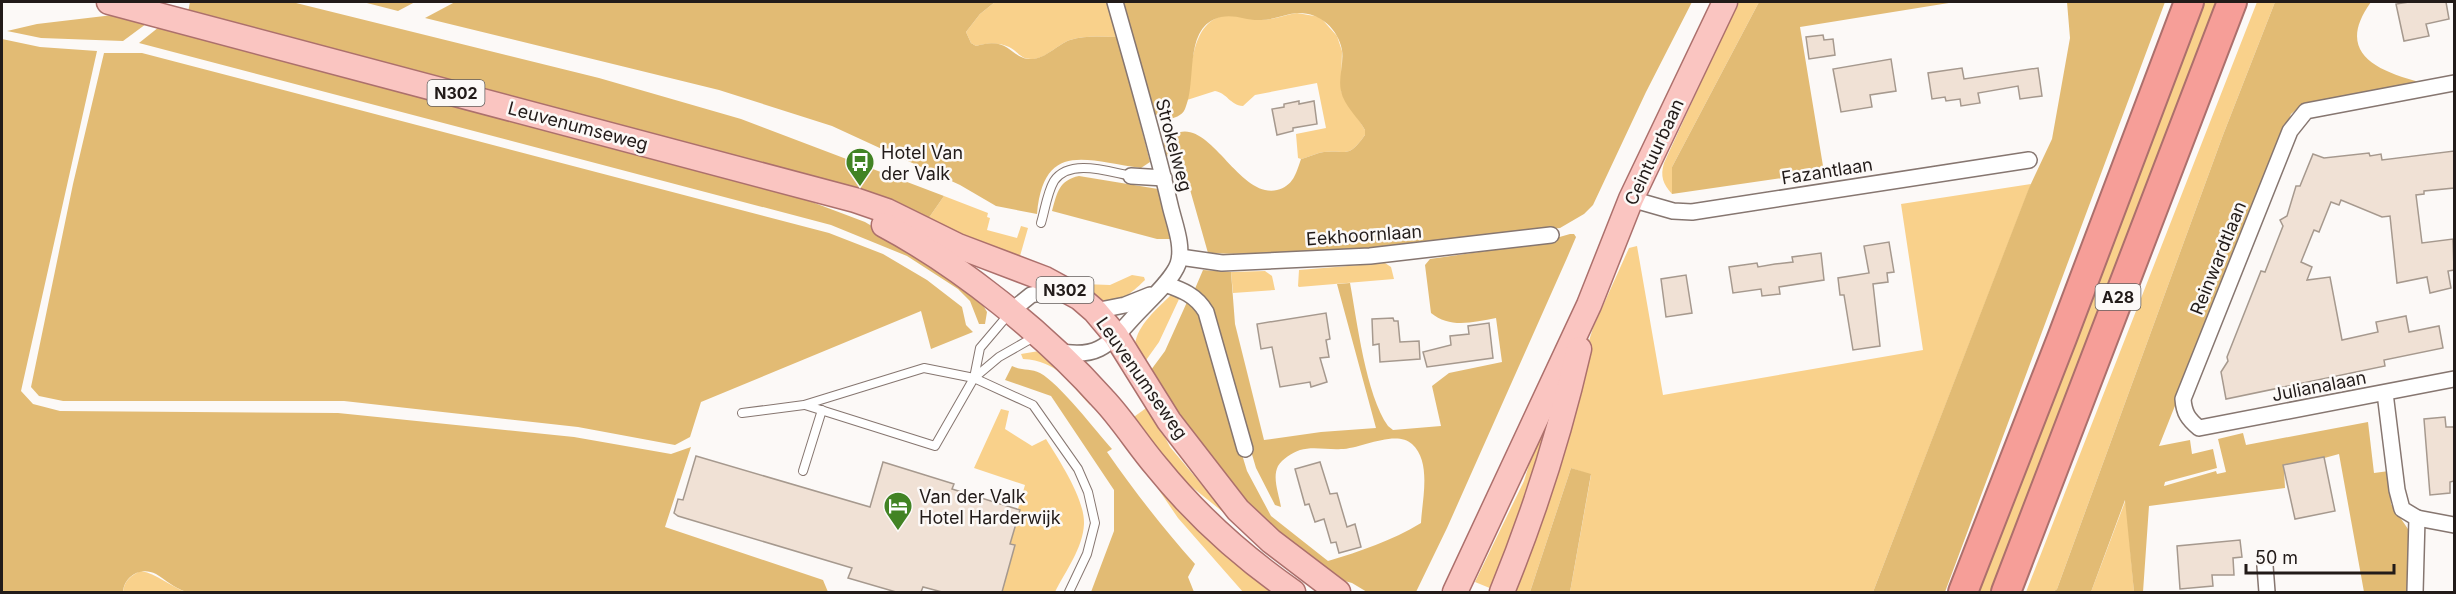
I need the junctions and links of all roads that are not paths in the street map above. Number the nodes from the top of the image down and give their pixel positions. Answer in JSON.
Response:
{"nodes":[{"id":1,"x":109,"y":2,"type":"edge"},
{"id":2,"x":1115,"y":2,"type":"edge"},
{"id":3,"x":1725,"y":2,"type":"edge"},
{"id":4,"x":2188,"y":2,"type":"edge"},
{"id":5,"x":2232,"y":2,"type":"edge"},
{"id":6,"x":2454,"y":83,"type":"edge"},
{"id":7,"x":2029,"y":160,"type":"dead end"},
{"id":8,"x":1131,"y":176,"type":"joint"},
{"id":9,"x":1164,"y":178,"type":"junction"},
{"id":10,"x":804,"y":185,"type":"junction"},
{"id":11,"x":1631,"y":199,"type":"junction"},
{"id":12,"x":1041,"y":223,"type":"dead end"},
{"id":13,"x":1551,"y":235,"type":"dead end"},
{"id":14,"x":1180,"y":256,"type":"junction"},
{"id":15,"x":1160,"y":288,"type":"junction"},
{"id":16,"x":1064,"y":289,"type":"junction"},
{"id":17,"x":1589,"y":305,"type":"junction"},
{"id":18,"x":1095,"y":311,"type":"junction"},
{"id":19,"x":1010,"y":312,"type":"junction"},
{"id":20,"x":1038,"y":335,"type":"junction"},
{"id":21,"x":1116,"y":336,"type":"junction"},
{"id":22,"x":1058,"y":351,"type":"junction"},
{"id":23,"x":974,"y":378,"type":"junction"},
{"id":24,"x":2454,"y":379,"type":"edge"},
{"id":25,"x":2385,"y":393,"type":"junction"},
{"id":26,"x":804,"y":405,"type":"junction"},
{"id":27,"x":822,"y":410,"type":"junction"},
{"id":28,"x":742,"y":413,"type":"dead end"},
{"id":29,"x":2192,"y":423,"type":"joint"},
{"id":30,"x":1245,"y":449,"type":"dead end"},
{"id":31,"x":803,"y":471,"type":"dead end"},
{"id":32,"x":2417,"y":518,"type":"junction"},
{"id":33,"x":2454,"y":525,"type":"edge"},
{"id":34,"x":2265,"y":566,"type":"dead end"},
{"id":35,"x":1069,"y":592,"type":"edge"},
{"id":36,"x":1293,"y":592,"type":"edge"},
{"id":37,"x":1338,"y":592,"type":"edge"},
{"id":38,"x":1455,"y":592,"type":"edge"},
{"id":39,"x":1502,"y":592,"type":"edge"},
{"id":40,"x":1964,"y":592,"type":"edge"},
{"id":41,"x":2006,"y":592,"type":"edge"},
{"id":42,"x":2267,"y":592,"type":"edge"},
{"id":43,"x":2415,"y":592,"type":"edge"}],
"edges":[{"from":1,"to":10,"type":"main road","name":"Leuvenumseweg","number":"N302"},
{"from":2,"to":9,"type":"street","name":"Strokelweg"},
{"from":3,"to":11,"type":"main road","name":"Ceintuurbaan"},
{"from":4,"to":40,"type":"highway","number":"A28"},
{"from":5,"to":41,"type":"highway","number":"A28"},
{"from":6,"to":29,"type":"street","name":"Reinwardtlaan"},
{"from":7,"to":11,"type":"street","name":"Fazantlaan"},
{"from":8,"to":9,"type":"street"},
{"from":8,"to":12,"type":"lane"},
{"from":9,"to":14,"type":"street","name":"Strokelweg"},
{"from":10,"to":16,"type":"main road","name":"Leuvenumseweg","number":"N302"},
{"from":10,"to":19,"type":"main road","name":"Leuvenumseweg","number":"N302"},
{"from":11,"to":17,"type":"main road","name":"Ceintuurbaan"},
{"from":13,"to":14,"type":"street","name":"Eekhoornlaan"},
{"from":14,"to":15,"type":"street"},
{"from":15,"to":18,"type":"street"},
{"from":15,"to":21,"type":"street"},
{"from":15,"to":30,"type":"street"},
{"from":16,"to":18,"type":"main road","name":"Leuvenumseweg","number":"N302"},
{"from":16,"to":19,"type":"street"},
{"from":17,"to":38,"type":"main road","name":"Ceintuurbaan"},
{"from":17,"to":39,"type":"main road","name":"Ceintuurbaan"},
{"from":18,"to":21,"type":"main road","name":"Leuvenumseweg","number":"N302"},
{"from":19,"to":20,"type":"main road","name":"Leuvenumseweg","number":"N302"},
{"from":19,"to":23,"type":"lane"},
{"from":20,"to":22,"type":"main road","name":"Leuvenumseweg","number":"N302"},
{"from":20,"to":23,"type":"lane"},
{"from":21,"to":22,"type":"street"},
{"from":21,"to":37,"type":"main road","name":"Leuvenumseweg","number":"N302"},
{"from":22,"to":36,"type":"main road","name":"Leuvenumseweg","number":"N302"},
{"from":23,"to":26,"type":"lane"},
{"from":23,"to":27,"type":"lane"},
{"from":23,"to":35,"type":"lane"},
{"from":24,"to":25,"type":"street","name":"Julianalaan"},
{"from":25,"to":29,"type":"street","name":"Julianalaan"},
{"from":25,"to":32,"type":"street"},
{"from":26,"to":27,"type":"lane"},
{"from":26,"to":28,"type":"lane"},
{"from":27,"to":31,"type":"lane"},
{"from":32,"to":33,"type":"street"},
{"from":32,"to":43,"type":"street"},
{"from":34,"to":42,"type":"street"}]}
